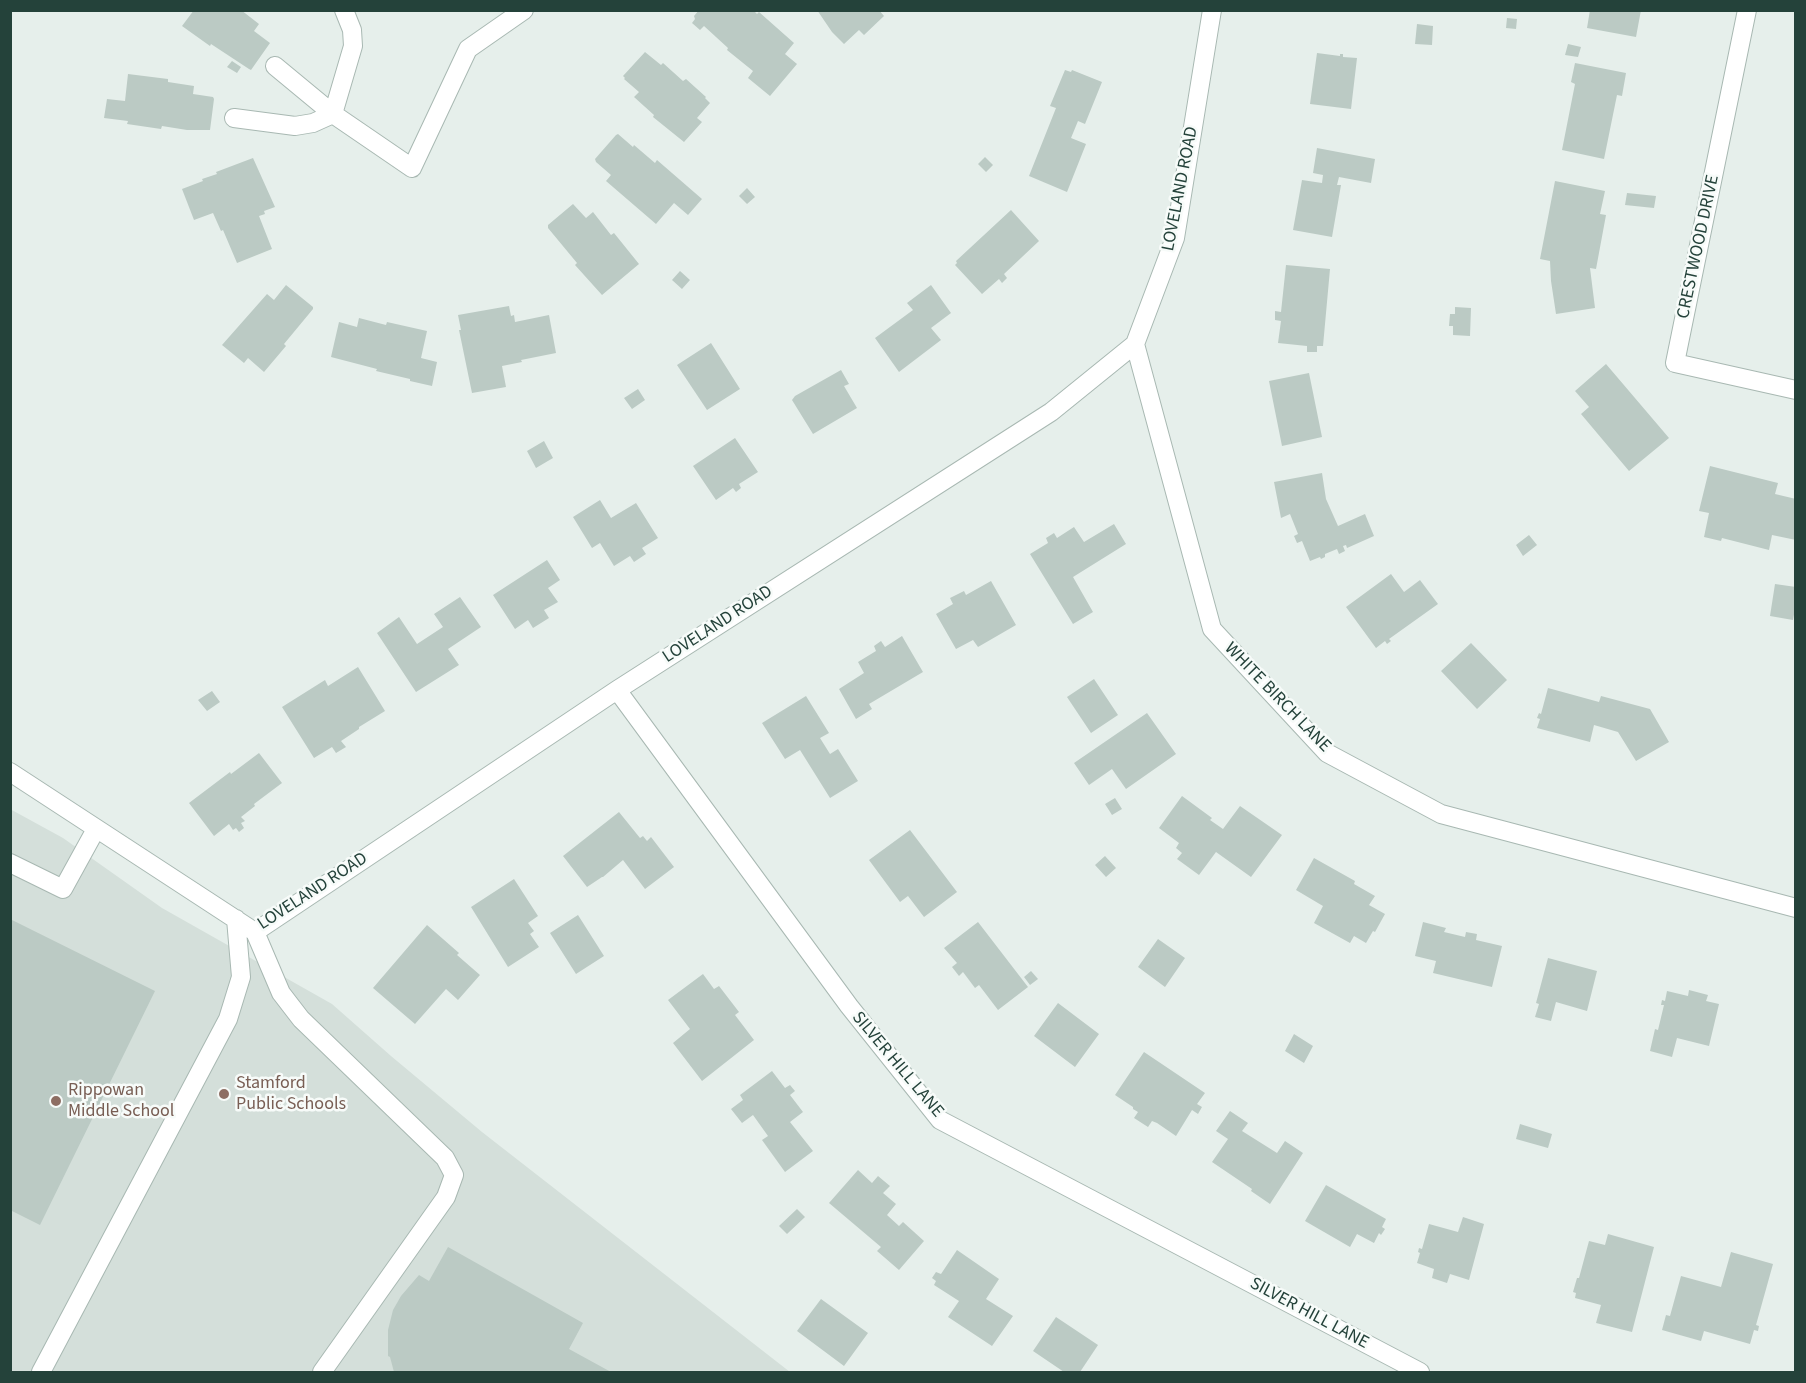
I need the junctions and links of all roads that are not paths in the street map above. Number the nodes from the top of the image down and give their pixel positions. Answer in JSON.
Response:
{"nodes":[{"id":1,"x":344,"y":10,"type":"edge"},
{"id":2,"x":524,"y":10,"type":"edge"},
{"id":3,"x":1212,"y":10,"type":"edge"},
{"id":4,"x":1747,"y":10,"type":"edge"},
{"id":5,"x":275,"y":66,"type":"dead end"},
{"id":6,"x":333,"y":114,"type":"junction"},
{"id":7,"x":234,"y":118,"type":"dead end"},
{"id":8,"x":1135,"y":344,"type":"junction"},
{"id":9,"x":1796,"y":390,"type":"edge"},
{"id":10,"x":617,"y":690,"type":"junction"},
{"id":11,"x":10,"y":772,"type":"edge"},
{"id":12,"x":96,"y":829,"type":"junction"},
{"id":13,"x":10,"y":863,"type":"edge"},
{"id":14,"x":1796,"y":908,"type":"edge"},
{"id":15,"x":236,"y":919,"type":"junction"},
{"id":16,"x":255,"y":932,"type":"junction"},
{"id":17,"x":40,"y":1372,"type":"edge"},
{"id":18,"x":322,"y":1372,"type":"edge"},
{"id":19,"x":1420,"y":1372,"type":"edge"}],
"edges":[{"from":1,"to":6,"type":"street"},
{"from":2,"to":6,"type":"street"},
{"from":3,"to":8,"type":"street","name":"LOVELAND ROAD"},
{"from":4,"to":9,"type":"street","name":"CRESTWOOD DRIVE"},
{"from":5,"to":6,"type":"street"},
{"from":6,"to":7,"type":"street"},
{"from":8,"to":10,"type":"street","name":"LOVELAND ROAD"},
{"from":8,"to":14,"type":"street","name":"WHITE BIRCH LANE"},
{"from":10,"to":16,"type":"street","name":"LOVELAND ROAD"},
{"from":10,"to":19,"type":"street","name":"SILVER HILL LANE"},
{"from":11,"to":12,"type":"street","name":"LOVELAND ROAD"},
{"from":12,"to":13,"type":"street"},
{"from":12,"to":15,"type":"street","name":"LOVELAND ROAD"},
{"from":15,"to":16,"type":"street","name":"LOVELAND ROAD"},
{"from":15,"to":17,"type":"street"},
{"from":16,"to":18,"type":"street"}]}
